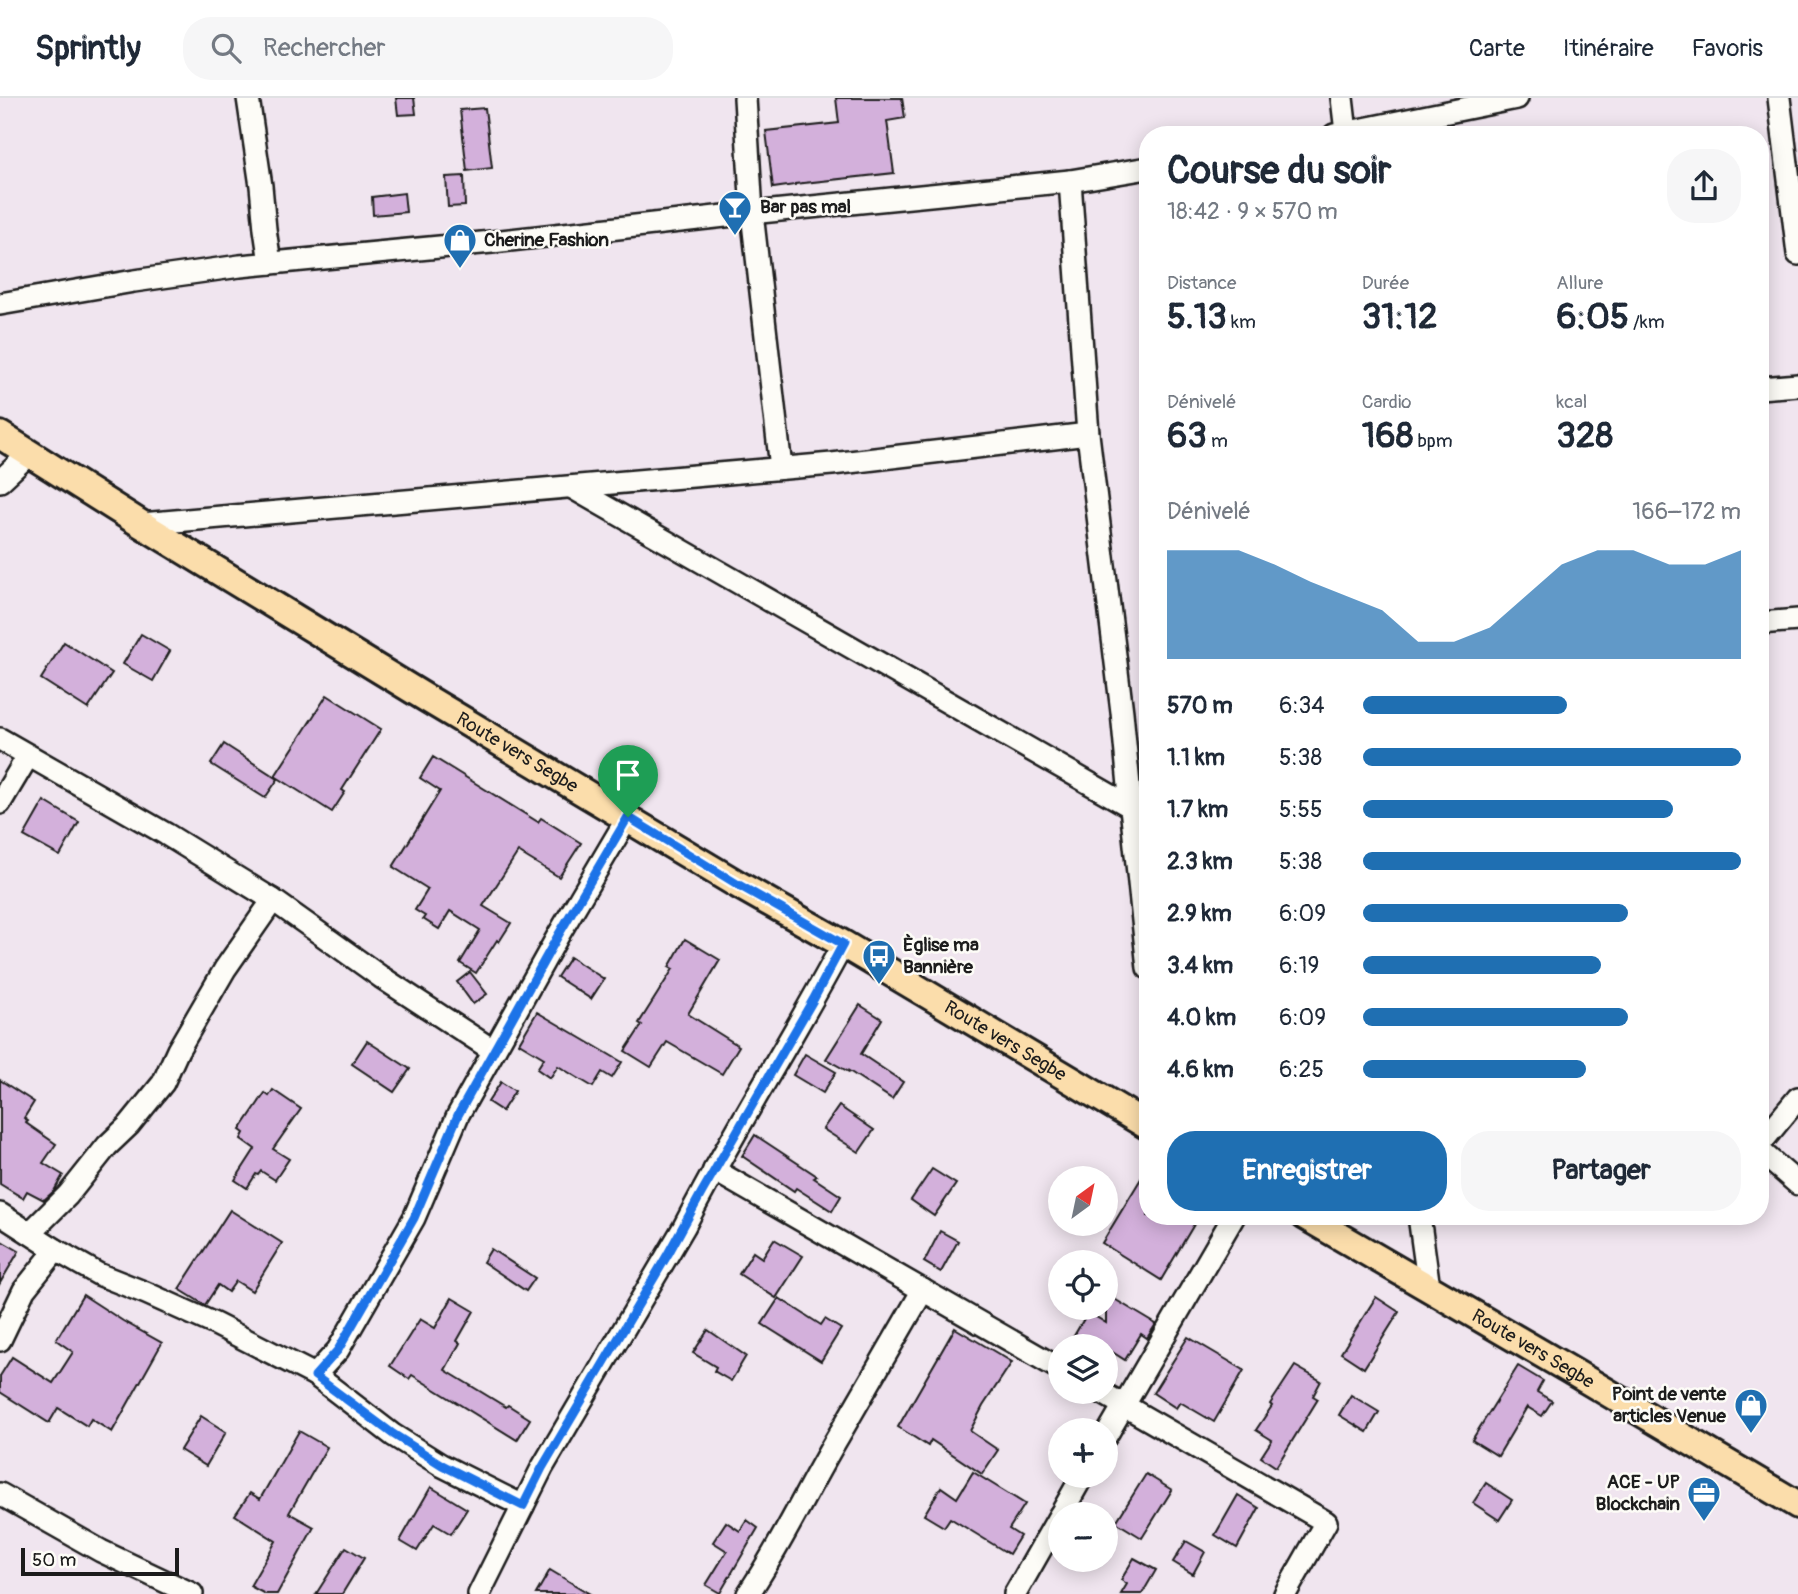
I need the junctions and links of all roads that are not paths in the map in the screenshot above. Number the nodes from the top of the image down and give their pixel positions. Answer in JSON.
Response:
{"nodes":[{"id":1,"x":248,"y":98,"type":"edge"},
{"id":2,"x":745,"y":98,"type":"edge"},
{"id":3,"x":1342,"y":98,"type":"edge"},
{"id":4,"x":1517,"y":98,"type":"edge"},
{"id":5,"x":1779,"y":98,"type":"edge"},
{"id":6,"x":1340,"y":126,"type":"edge"},
{"id":7,"x":1379,"y":126,"type":"edge"},
{"id":8,"x":1139,"y":170,"type":"edge"},
{"id":9,"x":1070,"y":181,"type":"junction"},
{"id":10,"x":1795,"y":206,"type":"edge"},
{"id":11,"x":752,"y":212,"type":"junction"},
{"id":12,"x":1798,"y":254,"type":"edge"},
{"id":13,"x":270,"y":263,"type":"junction"},
{"id":14,"x":0,"y":304,"type":"edge"},
{"id":15,"x":1798,"y":385,"type":"edge"},
{"id":16,"x":1769,"y":387,"type":"edge"},
{"id":17,"x":1088,"y":434,"type":"junction"},
{"id":18,"x":0,"y":435,"type":"edge"},
{"id":19,"x":29,"y":454,"type":"junction"},
{"id":20,"x":782,"y":468,"type":"junction"},
{"id":21,"x":0,"y":481,"type":"edge"},
{"id":22,"x":571,"y":487,"type":"junction"},
{"id":23,"x":141,"y":524,"type":"junction"},
{"id":24,"x":1798,"y":620,"type":"edge"},
{"id":25,"x":1769,"y":622,"type":"edge"},
{"id":26,"x":0,"y":739,"type":"edge"},
{"id":27,"x":28,"y":756,"type":"junction"},
{"id":28,"x":0,"y":803,"type":"edge"},
{"id":29,"x":1130,"y":807,"type":"junction"},
{"id":30,"x":628,"y":817,"type":"junction"},
{"id":31,"x":1139,"y":888,"type":"edge"},
{"id":32,"x":274,"y":900,"type":"junction"},
{"id":33,"x":843,"y":944,"type":"junction"},
{"id":34,"x":494,"y":1051,"type":"junction"},
{"id":35,"x":1798,"y":1098,"type":"edge"},
{"id":36,"x":1139,"y":1121,"type":"edge"},
{"id":37,"x":1769,"y":1133,"type":"edge"},
{"id":38,"x":1769,"y":1159,"type":"edge"},
{"id":39,"x":715,"y":1170,"type":"junction"},
{"id":40,"x":1798,"y":1184,"type":"edge"},
{"id":41,"x":0,"y":1214,"type":"edge"},
{"id":42,"x":1229,"y":1225,"type":"edge"},
{"id":43,"x":1320,"y":1225,"type":"edge"},
{"id":44,"x":1420,"y":1225,"type":"edge"},
{"id":45,"x":30,"y":1233,"type":"junction"},
{"id":46,"x":56,"y":1250,"type":"junction"},
{"id":47,"x":1429,"y":1288,"type":"junction"},
{"id":48,"x":923,"y":1290,"type":"junction"},
{"id":49,"x":0,"y":1340,"type":"edge"},
{"id":50,"x":1048,"y":1362,"type":"edge"},
{"id":51,"x":315,"y":1376,"type":"junction"},
{"id":52,"x":1118,"y":1402,"type":"edge"},
{"id":53,"x":1124,"y":1405,"type":"junction"},
{"id":54,"x":1116,"y":1418,"type":"edge"},
{"id":55,"x":0,"y":1494,"type":"edge"},
{"id":56,"x":523,"y":1506,"type":"junction"},
{"id":57,"x":1798,"y":1506,"type":"edge"},
{"id":58,"x":1048,"y":1537,"type":"edge"},
{"id":59,"x":192,"y":1594,"type":"edge"},
{"id":60,"x":479,"y":1594,"type":"edge"},
{"id":61,"x":748,"y":1594,"type":"edge"},
{"id":62,"x":1015,"y":1594,"type":"edge"},
{"id":63,"x":1284,"y":1594,"type":"edge"}],
"edges":[{"from":1,"to":13,"type":"street"},
{"from":2,"to":11,"type":"street"},
{"from":3,"to":6,"type":"street"},
{"from":4,"to":7,"type":"street"},
{"from":5,"to":10,"type":"street"},
{"from":8,"to":9,"type":"street"},
{"from":9,"to":11,"type":"street"},
{"from":9,"to":17,"type":"street"},
{"from":10,"to":12,"type":"street"},
{"from":11,"to":13,"type":"street"},
{"from":11,"to":20,"type":"street"},
{"from":13,"to":14,"type":"street"},
{"from":15,"to":16,"type":"street"},
{"from":17,"to":20,"type":"street"},
{"from":17,"to":29,"type":"street"},
{"from":18,"to":19,"type":"main road","name":"Route vers Segbe"},
{"from":19,"to":21,"type":"street"},
{"from":19,"to":23,"type":"main road","name":"Route vers Segbe"},
{"from":20,"to":22,"type":"street"},
{"from":22,"to":23,"type":"street"},
{"from":22,"to":29,"type":"street"},
{"from":23,"to":30,"type":"main road","name":"Route vers Segbe"},
{"from":24,"to":25,"type":"street"},
{"from":26,"to":27,"type":"street"},
{"from":27,"to":28,"type":"street"},
{"from":27,"to":32,"type":"street"},
{"from":29,"to":31,"type":"street"},
{"from":30,"to":33,"type":"main road","name":"Route vers Segbe"},
{"from":30,"to":34,"type":"street"},
{"from":32,"to":34,"type":"street"},
{"from":32,"to":45,"type":"street"},
{"from":33,"to":36,"type":"main road","name":"Route vers Segbe"},
{"from":33,"to":39,"type":"street"},
{"from":34,"to":51,"type":"street"},
{"from":35,"to":37,"type":"street"},
{"from":38,"to":40,"type":"street"},
{"from":39,"to":48,"type":"street"},
{"from":39,"to":56,"type":"street"},
{"from":41,"to":45,"type":"street"},
{"from":42,"to":53,"type":"street"},
{"from":43,"to":47,"type":"main road","name":"Route vers Segbe"},
{"from":44,"to":47,"type":"street"},
{"from":45,"to":46,"type":"street"},
{"from":46,"to":49,"type":"street"},
{"from":46,"to":51,"type":"street"},
{"from":47,"to":57,"type":"main road","name":"Route vers Segbe"},
{"from":48,"to":50,"type":"street"},
{"from":48,"to":61,"type":"street"},
{"from":51,"to":56,"type":"street"},
{"from":52,"to":53,"type":"street"},
{"from":53,"to":54,"type":"street"},
{"from":53,"to":63,"type":"street"},
{"from":55,"to":59,"type":"street"},
{"from":56,"to":60,"type":"street"},
{"from":58,"to":62,"type":"street"}]}
